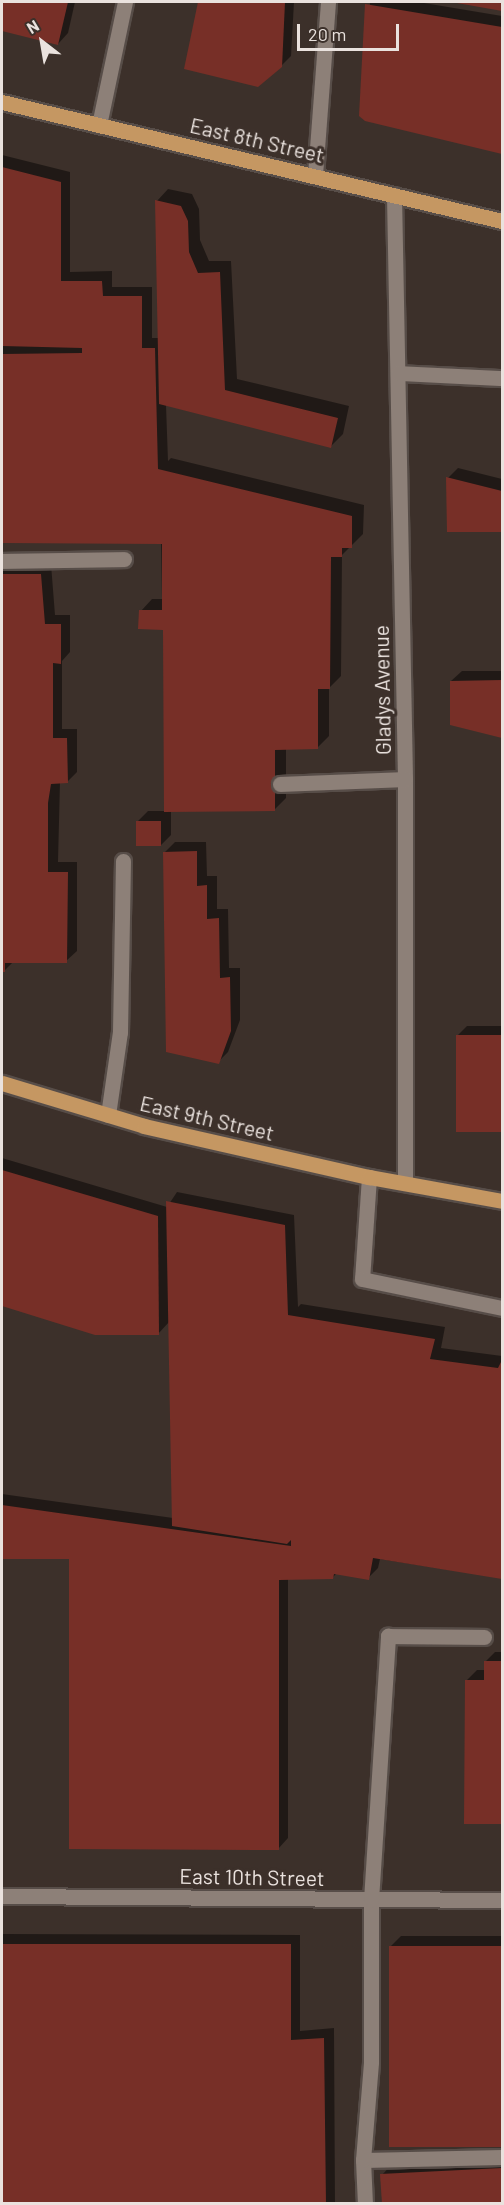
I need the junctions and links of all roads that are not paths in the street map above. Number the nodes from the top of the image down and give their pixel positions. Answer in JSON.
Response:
{"nodes":[{"id":1,"x":125,"y":2,"type":"edge"},
{"id":2,"x":328,"y":2,"type":"edge"},
{"id":3,"x":2,"y":102,"type":"edge"},
{"id":4,"x":99,"y":125,"type":"junction"},
{"id":5,"x":315,"y":175,"type":"junction"},
{"id":6,"x":394,"y":195,"type":"junction"},
{"id":7,"x":502,"y":221,"type":"edge"},
{"id":8,"x":398,"y":373,"type":"junction"},
{"id":9,"x":502,"y":378,"type":"edge"},
{"id":10,"x":124,"y":559,"type":"dead end"},
{"id":11,"x":2,"y":561,"type":"edge"},
{"id":12,"x":405,"y":779,"type":"junction"},
{"id":13,"x":280,"y":784,"type":"dead end"},
{"id":14,"x":123,"y":861,"type":"dead end"},
{"id":15,"x":2,"y":1083,"type":"edge"},
{"id":16,"x":108,"y":1115,"type":"junction"},
{"id":17,"x":369,"y":1177,"type":"junction"},
{"id":18,"x":405,"y":1183,"type":"junction"},
{"id":19,"x":502,"y":1201,"type":"edge"},
{"id":20,"x":502,"y":1308,"type":"edge"},
{"id":21,"x":484,"y":1636,"type":"dead end"},
{"id":22,"x":2,"y":1896,"type":"edge"},
{"id":23,"x":371,"y":1900,"type":"junction"},
{"id":24,"x":502,"y":1900,"type":"edge"},
{"id":25,"x":502,"y":2157,"type":"edge"},
{"id":26,"x":363,"y":2160,"type":"junction"},
{"id":27,"x":366,"y":2204,"type":"edge"}],
"edges":[{"from":1,"to":4,"type":"street"},
{"from":2,"to":5,"type":"street"},
{"from":3,"to":4,"type":"main road","name":"East 8th Street"},
{"from":4,"to":5,"type":"main road","name":"East 8th Street"},
{"from":5,"to":6,"type":"main road","name":"East 8th Street"},
{"from":6,"to":7,"type":"main road","name":"East 8th Street"},
{"from":6,"to":8,"type":"street","name":"Gladys Avenue"},
{"from":8,"to":9,"type":"street"},
{"from":8,"to":12,"type":"street","name":"Gladys Avenue"},
{"from":10,"to":11,"type":"street"},
{"from":12,"to":13,"type":"street"},
{"from":12,"to":18,"type":"street","name":"Gladys Avenue"},
{"from":14,"to":16,"type":"street"},
{"from":15,"to":16,"type":"main road","name":"East 9th Street"},
{"from":16,"to":17,"type":"main road","name":"East 9th Street"},
{"from":17,"to":18,"type":"main road","name":"East 9th Street"},
{"from":17,"to":20,"type":"street"},
{"from":18,"to":19,"type":"main road","name":"East 9th Street"},
{"from":21,"to":23,"type":"street"},
{"from":22,"to":23,"type":"street","name":"East 10th Street"},
{"from":23,"to":24,"type":"street","name":"East 10th Street"},
{"from":23,"to":26,"type":"street"},
{"from":25,"to":26,"type":"street"},
{"from":26,"to":27,"type":"street"}]}
